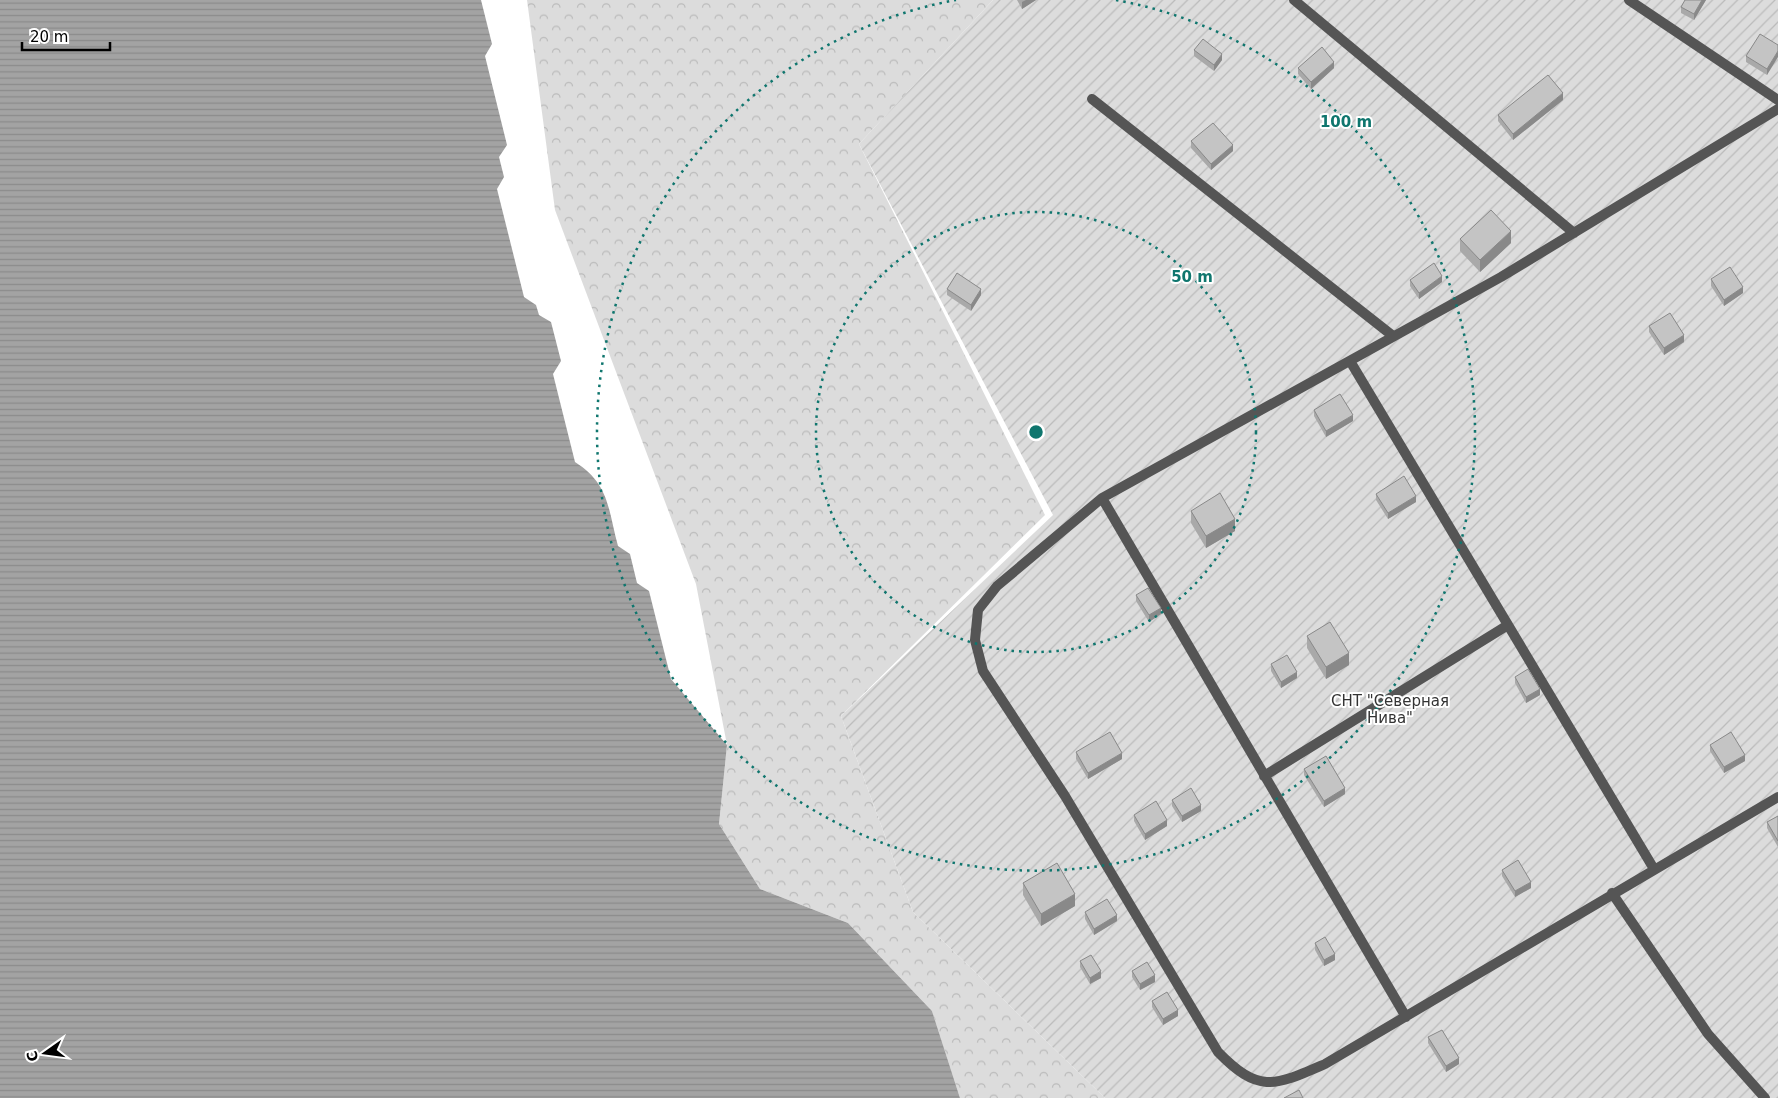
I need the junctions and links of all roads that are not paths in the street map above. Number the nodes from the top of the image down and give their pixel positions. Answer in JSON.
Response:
{"nodes":[{"id":1,"x":1294,"y":0,"type":"edge"},
{"id":2,"x":1629,"y":0,"type":"edge"},
{"id":3,"x":1092,"y":100,"type":"dead end"},
{"id":4,"x":1778,"y":100,"type":"edge"},
{"id":5,"x":1778,"y":109,"type":"edge"},
{"id":6,"x":1574,"y":233,"type":"junction"},
{"id":7,"x":1393,"y":336,"type":"junction"},
{"id":8,"x":1350,"y":361,"type":"junction"},
{"id":9,"x":1102,"y":498,"type":"junction"},
{"id":10,"x":1508,"y":625,"type":"junction"},
{"id":11,"x":1264,"y":776,"type":"junction"},
{"id":12,"x":1778,"y":797,"type":"edge"},
{"id":13,"x":1654,"y":869,"type":"junction"},
{"id":14,"x":1612,"y":893,"type":"junction"},
{"id":15,"x":1406,"y":1017,"type":"junction"},
{"id":16,"x":1765,"y":1098,"type":"edge"}],
"edges":[{"from":1,"to":6,"type":"lane"},
{"from":2,"to":4,"type":"lane"},
{"from":3,"to":7,"type":"lane"},
{"from":5,"to":6,"type":"lane"},
{"from":6,"to":7,"type":"lane"},
{"from":7,"to":8,"type":"lane"},
{"from":8,"to":9,"type":"lane"},
{"from":8,"to":10,"type":"lane"},
{"from":9,"to":11,"type":"lane"},
{"from":9,"to":15,"type":"lane"},
{"from":10,"to":11,"type":"lane"},
{"from":10,"to":13,"type":"lane"},
{"from":11,"to":15,"type":"lane"},
{"from":12,"to":13,"type":"lane"},
{"from":13,"to":14,"type":"lane"},
{"from":14,"to":15,"type":"lane"},
{"from":14,"to":16,"type":"lane"}]}
